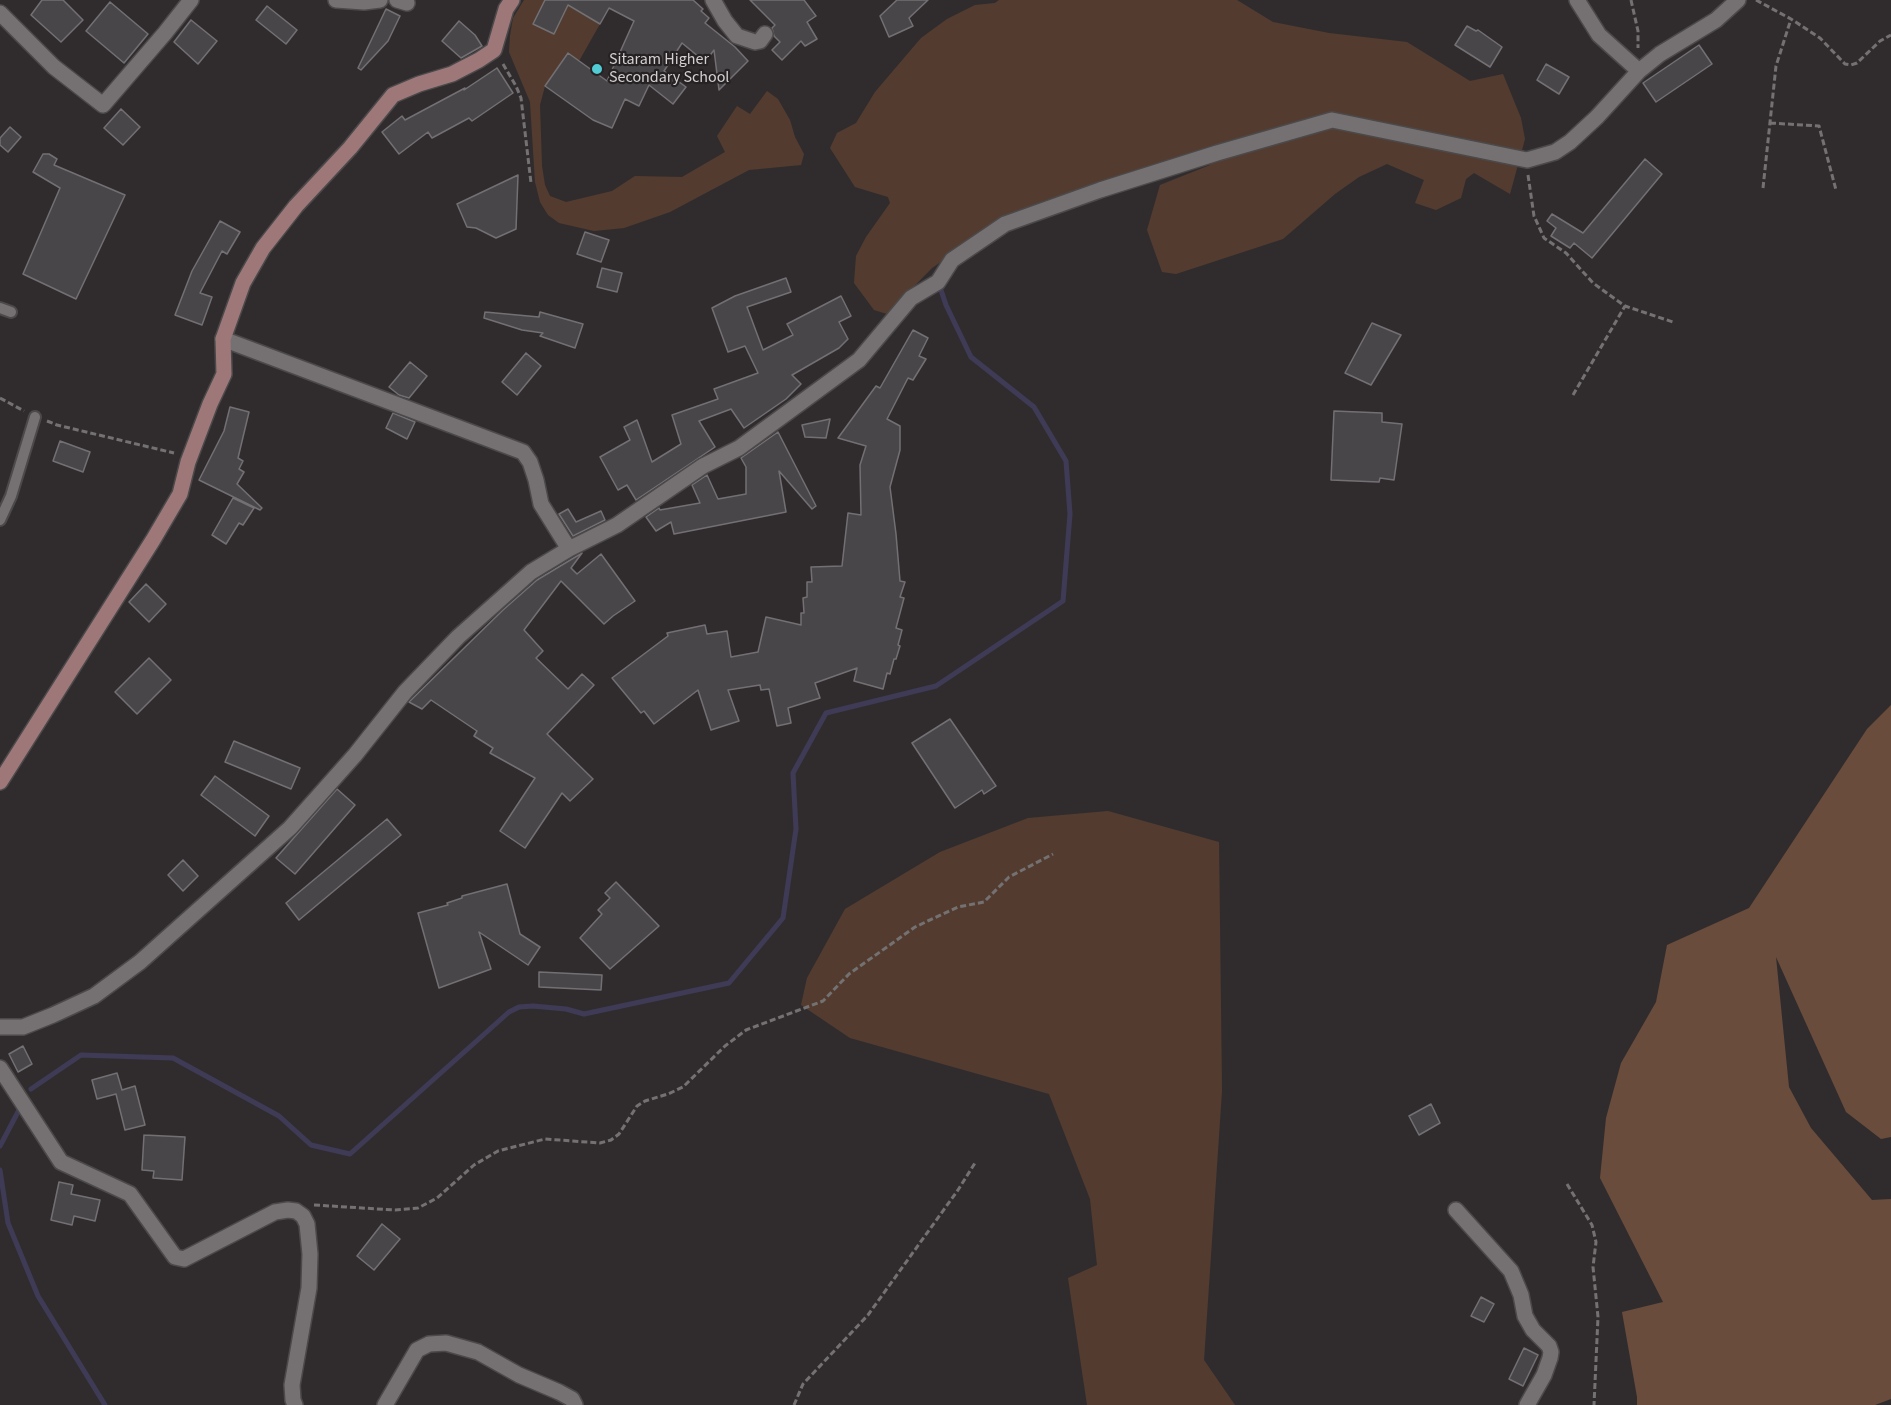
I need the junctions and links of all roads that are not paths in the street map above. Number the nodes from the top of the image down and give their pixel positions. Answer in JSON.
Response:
{"nodes":[{"id":1,"x":191,"y":0,"type":"edge"},
{"id":2,"x":336,"y":0,"type":"edge"},
{"id":3,"x":380,"y":0,"type":"edge"},
{"id":4,"x":512,"y":0,"type":"edge"},
{"id":5,"x":713,"y":0,"type":"edge"},
{"id":6,"x":1577,"y":0,"type":"edge"},
{"id":7,"x":1738,"y":0,"type":"edge"},
{"id":8,"x":0,"y":13,"type":"edge"},
{"id":9,"x":765,"y":34,"type":"dead end"},
{"id":10,"x":1639,"y":71,"type":"junction"},
{"id":11,"x":0,"y":308,"type":"edge"},
{"id":12,"x":11,"y":312,"type":"dead end"},
{"id":13,"x":223,"y":339,"type":"junction"},
{"id":14,"x":35,"y":417,"type":"road end"},
{"id":15,"x":0,"y":519,"type":"edge"},
{"id":16,"x":569,"y":549,"type":"junction"},
{"id":17,"x":0,"y":782,"type":"edge"},
{"id":18,"x":0,"y":1027,"type":"edge"},
{"id":19,"x":0,"y":1068,"type":"edge"},
{"id":20,"x":1456,"y":1210,"type":"dead end"},
{"id":21,"x":295,"y":1405,"type":"edge"},
{"id":22,"x":385,"y":1405,"type":"edge"},
{"id":23,"x":575,"y":1405,"type":"edge"},
{"id":24,"x":1527,"y":1405,"type":"edge"}],
"edges":[{"from":1,"to":8,"type":"street"},
{"from":2,"to":3,"type":"street"},
{"from":4,"to":13,"type":"main road"},
{"from":5,"to":9,"type":"street"},
{"from":6,"to":10,"type":"street"},
{"from":7,"to":10,"type":"street"},
{"from":10,"to":16,"type":"street"},
{"from":11,"to":12,"type":"lane"},
{"from":13,"to":16,"type":"street"},
{"from":13,"to":17,"type":"main road"},
{"from":14,"to":15,"type":"lane"},
{"from":16,"to":18,"type":"street"},
{"from":19,"to":21,"type":"street"},
{"from":20,"to":24,"type":"street"},
{"from":22,"to":23,"type":"street"}]}
